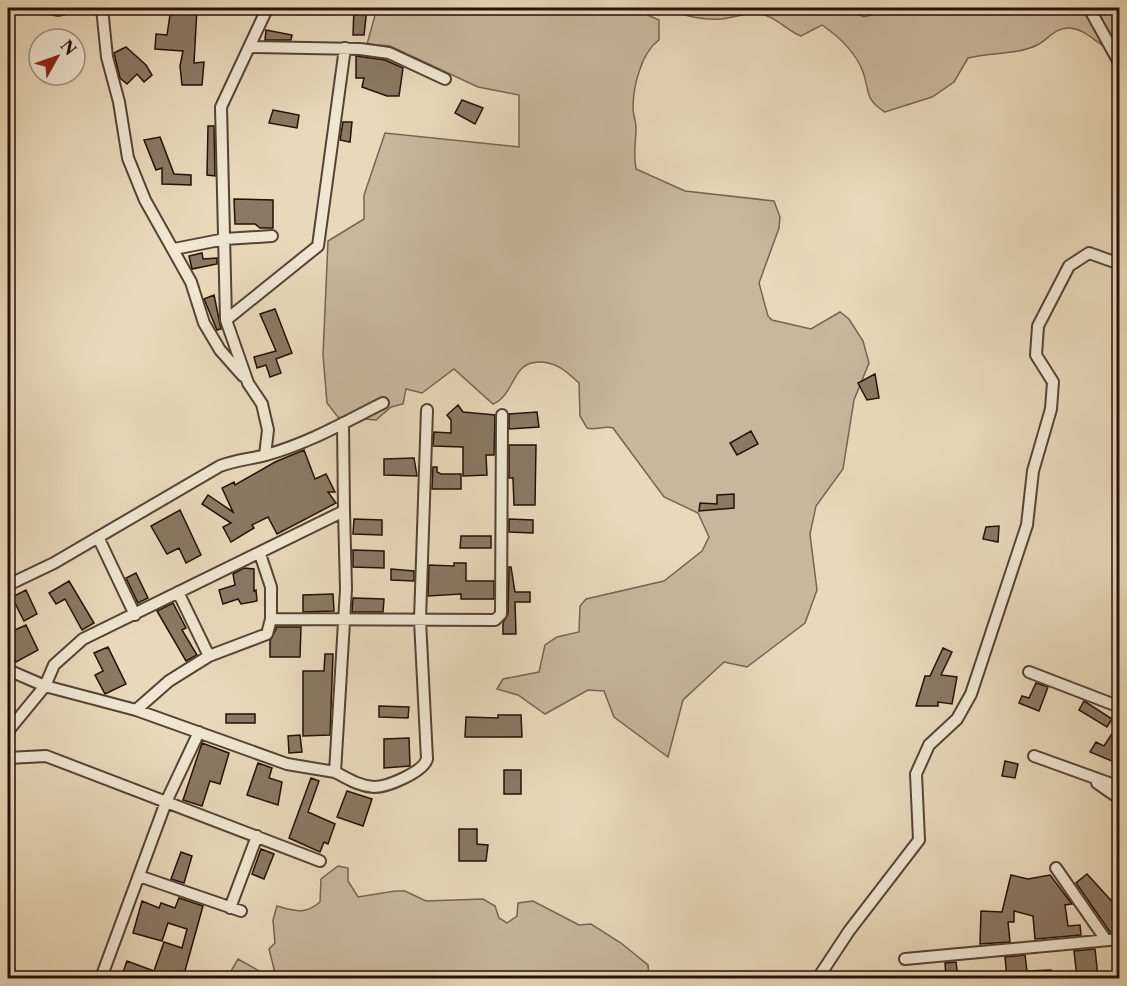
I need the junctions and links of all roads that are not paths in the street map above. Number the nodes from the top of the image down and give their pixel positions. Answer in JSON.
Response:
{"nodes":[{"id":1,"x":49,"y":8,"type":"edge"},
{"id":2,"x":67,"y":8,"type":"edge"},
{"id":3,"x":102,"y":8,"type":"edge"},
{"id":4,"x":1089,"y":8,"type":"edge"},
{"id":5,"x":266,"y":11,"type":"dead end"},
{"id":6,"x":249,"y":47,"type":"junction"},
{"id":7,"x":345,"y":48,"type":"junction"},
{"id":8,"x":1119,"y":64,"type":"edge"},
{"id":9,"x":445,"y":79,"type":"dead end"},
{"id":10,"x":272,"y":236,"type":"dead end"},
{"id":11,"x":225,"y":239,"type":"junction"},
{"id":12,"x":174,"y":249,"type":"junction"},
{"id":13,"x":1119,"y":264,"type":"edge"},
{"id":14,"x":226,"y":320,"type":"junction"},
{"id":15,"x":248,"y":383,"type":"junction"},
{"id":16,"x":383,"y":403,"type":"dead end"},
{"id":17,"x":427,"y":410,"type":"dead end"},
{"id":18,"x":502,"y":416,"type":"dead end"},
{"id":19,"x":343,"y":423,"type":"junction"},
{"id":20,"x":265,"y":455,"type":"junction"},
{"id":21,"x":344,"y":511,"type":"junction"},
{"id":22,"x":98,"y":537,"type":"junction"},
{"id":23,"x":260,"y":554,"type":"junction"},
{"id":24,"x":8,"y":585,"type":"edge"},
{"id":25,"x":178,"y":592,"type":"junction"},
{"id":26,"x":135,"y":615,"type":"junction"},
{"id":27,"x":271,"y":619,"type":"junction"},
{"id":28,"x":344,"y":620,"type":"junction"},
{"id":29,"x":420,"y":620,"type":"junction"},
{"id":30,"x":209,"y":656,"type":"junction"},
{"id":31,"x":8,"y":670,"type":"edge"},
{"id":32,"x":1029,"y":672,"type":"dead end"},
{"id":33,"x":45,"y":686,"type":"junction"},
{"id":34,"x":1119,"y":707,"type":"edge"},
{"id":35,"x":136,"y":710,"type":"junction"},
{"id":36,"x":8,"y":731,"type":"edge"},
{"id":37,"x":199,"y":732,"type":"junction"},
{"id":38,"x":1034,"y":756,"type":"dead end"},
{"id":39,"x":8,"y":758,"type":"edge"},
{"id":40,"x":335,"y":772,"type":"junction"},
{"id":41,"x":1087,"y":775,"type":"junction"},
{"id":42,"x":1119,"y":787,"type":"edge"},
{"id":43,"x":1119,"y":799,"type":"edge"},
{"id":44,"x":166,"y":802,"type":"junction"},
{"id":45,"x":257,"y":836,"type":"junction"},
{"id":46,"x":320,"y":861,"type":"dead end"},
{"id":47,"x":1056,"y":868,"type":"dead end"},
{"id":48,"x":139,"y":876,"type":"junction"},
{"id":49,"x":1119,"y":939,"type":"edge"},
{"id":50,"x":1106,"y":940,"type":"junction"},
{"id":51,"x":905,"y":959,"type":"dead end"},
{"id":52,"x":100,"y":978,"type":"edge"},
{"id":53,"x":818,"y":978,"type":"edge"}],
"edges":[{"from":1,"to":2,"type":"street"},
{"from":3,"to":12,"type":"street"},
{"from":4,"to":8,"type":"street"},
{"from":5,"to":6,"type":"street"},
{"from":6,"to":7,"type":"street"},
{"from":6,"to":11,"type":"street"},
{"from":7,"to":9,"type":"street"},
{"from":7,"to":14,"type":"street"},
{"from":10,"to":11,"type":"street"},
{"from":11,"to":12,"type":"street"},
{"from":11,"to":14,"type":"street"},
{"from":12,"to":15,"type":"street"},
{"from":13,"to":53,"type":"street"},
{"from":14,"to":15,"type":"street"},
{"from":15,"to":20,"type":"street"},
{"from":16,"to":19,"type":"street"},
{"from":17,"to":29,"type":"street"},
{"from":18,"to":29,"type":"street"},
{"from":19,"to":20,"type":"street"},
{"from":19,"to":21,"type":"street"},
{"from":20,"to":22,"type":"street"},
{"from":21,"to":23,"type":"street"},
{"from":21,"to":28,"type":"street"},
{"from":22,"to":24,"type":"street"},
{"from":22,"to":26,"type":"street"},
{"from":23,"to":25,"type":"street"},
{"from":23,"to":27,"type":"street"},
{"from":25,"to":26,"type":"street"},
{"from":25,"to":30,"type":"street"},
{"from":26,"to":33,"type":"street"},
{"from":27,"to":28,"type":"street"},
{"from":27,"to":30,"type":"street"},
{"from":28,"to":29,"type":"street"},
{"from":28,"to":40,"type":"street"},
{"from":29,"to":40,"type":"street"},
{"from":30,"to":35,"type":"street"},
{"from":31,"to":33,"type":"street"},
{"from":32,"to":34,"type":"street"},
{"from":33,"to":35,"type":"street"},
{"from":33,"to":36,"type":"street"},
{"from":35,"to":37,"type":"street"},
{"from":37,"to":40,"type":"street"},
{"from":37,"to":44,"type":"street"},
{"from":38,"to":41,"type":"street"},
{"from":39,"to":44,"type":"street"},
{"from":41,"to":42,"type":"street"},
{"from":41,"to":43,"type":"street"},
{"from":44,"to":45,"type":"street"},
{"from":44,"to":48,"type":"street"},
{"from":45,"to":46,"type":"street"},
{"from":45,"to":48,"type":"street"},
{"from":47,"to":50,"type":"street"},
{"from":48,"to":52,"type":"street"},
{"from":49,"to":50,"type":"street"},
{"from":50,"to":51,"type":"street"}]}
